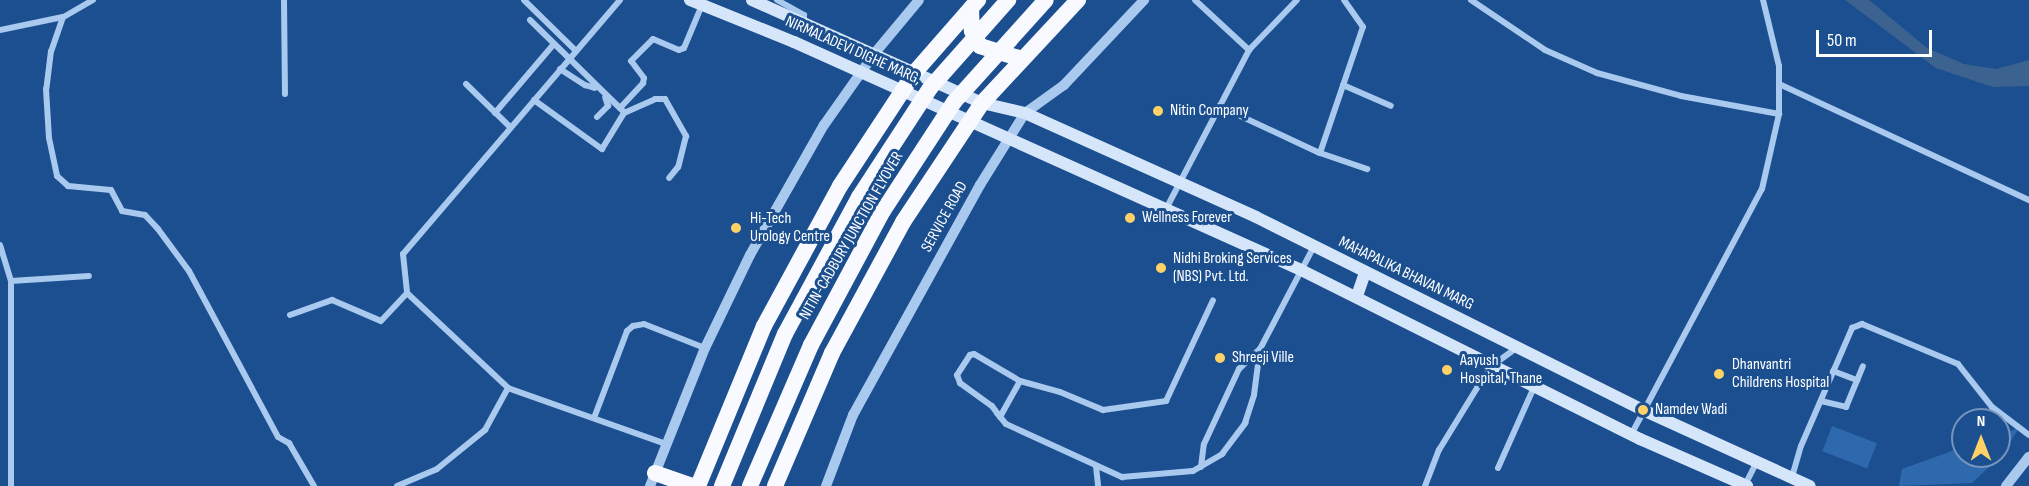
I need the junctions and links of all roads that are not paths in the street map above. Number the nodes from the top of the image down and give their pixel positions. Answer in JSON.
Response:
{"nodes":[{"id":1,"x":93,"y":0,"type":"edge"},
{"id":2,"x":284,"y":0,"type":"edge"},
{"id":3,"x":524,"y":0,"type":"edge"},
{"id":4,"x":620,"y":0,"type":"edge"},
{"id":5,"x":690,"y":0,"type":"edge"},
{"id":6,"x":752,"y":0,"type":"edge"},
{"id":7,"x":777,"y":0,"type":"edge"},
{"id":8,"x":919,"y":0,"type":"edge"},
{"id":9,"x":1008,"y":0,"type":"edge"},
{"id":10,"x":1046,"y":0,"type":"edge"},
{"id":11,"x":1078,"y":0,"type":"edge"},
{"id":12,"x":1144,"y":0,"type":"edge"},
{"id":13,"x":1195,"y":0,"type":"edge"},
{"id":14,"x":1297,"y":0,"type":"edge"},
{"id":15,"x":1344,"y":0,"type":"edge"},
{"id":16,"x":1471,"y":0,"type":"edge"},
{"id":17,"x":1763,"y":0,"type":"edge"},
{"id":18,"x":975,"y":4,"type":"edge"},
{"id":19,"x":702,"y":5,"type":"junction"},
{"id":20,"x":63,"y":17,"type":"junction"},
{"id":21,"x":530,"y":20,"type":"dead end"},
{"id":22,"x":804,"y":22,"type":"junction"},
{"id":23,"x":0,"y":30,"type":"edge"},
{"id":24,"x":554,"y":44,"type":"junction"},
{"id":25,"x":1249,"y":50,"type":"junction"},
{"id":26,"x":576,"y":51,"type":"junction"},
{"id":27,"x":874,"y":54,"type":"junction"},
{"id":28,"x":568,"y":59,"type":"junction"},
{"id":29,"x":1022,"y":59,"type":"junction"},
{"id":30,"x":560,"y":69,"type":"junction"},
{"id":31,"x":915,"y":72,"type":"junction"},
{"id":32,"x":861,"y":74,"type":"junction"},
{"id":33,"x":466,"y":84,"type":"dead end"},
{"id":34,"x":1779,"y":84,"type":"junction"},
{"id":35,"x":1343,"y":85,"type":"junction"},
{"id":36,"x":902,"y":91,"type":"junction"},
{"id":37,"x":285,"y":94,"type":"dead end"},
{"id":38,"x":609,"y":99,"type":"junction"},
{"id":39,"x":534,"y":100,"type":"junction"},
{"id":40,"x":982,"y":103,"type":"junction"},
{"id":41,"x":1219,"y":106,"type":"junction"},
{"id":42,"x":1391,"y":106,"type":"dead end"},
{"id":43,"x":622,"y":111,"type":"junction"},
{"id":44,"x":495,"y":112,"type":"junction"},
{"id":45,"x":1025,"y":112,"type":"junction"},
{"id":46,"x":1779,"y":114,"type":"junction"},
{"id":47,"x":597,"y":117,"type":"dead end"},
{"id":48,"x":968,"y":121,"type":"junction"},
{"id":49,"x":510,"y":127,"type":"junction"},
{"id":50,"x":1008,"y":139,"type":"junction"},
{"id":51,"x":1320,"y":153,"type":"junction"},
{"id":52,"x":1367,"y":169,"type":"dead end"},
{"id":53,"x":669,"y":178,"type":"dead end"},
{"id":54,"x":1180,"y":183,"type":"junction"},
{"id":55,"x":2029,"y":200,"type":"edge"},
{"id":56,"x":1166,"y":210,"type":"junction"},
{"id":57,"x":0,"y":245,"type":"edge"},
{"id":58,"x":1313,"y":248,"type":"junction"},
{"id":59,"x":1301,"y":270,"type":"junction"},
{"id":60,"x":1365,"y":273,"type":"junction"},
{"id":61,"x":88,"y":276,"type":"dead end"},
{"id":62,"x":11,"y":281,"type":"junction"},
{"id":63,"x":407,"y":293,"type":"junction"},
{"id":64,"x":1357,"y":296,"type":"junction"},
{"id":65,"x":1213,"y":300,"type":"dead end"},
{"id":66,"x":290,"y":315,"type":"dead end"},
{"id":67,"x":1519,"y":346,"type":"junction"},
{"id":68,"x":705,"y":348,"type":"junction"},
{"id":69,"x":1260,"y":349,"type":"junction"},
{"id":70,"x":1492,"y":365,"type":"junction"},
{"id":71,"x":1863,"y":366,"type":"dead end"},
{"id":72,"x":1833,"y":371,"type":"junction"},
{"id":73,"x":1857,"y":380,"type":"junction"},
{"id":74,"x":1020,"y":381,"type":"junction"},
{"id":75,"x":1534,"y":386,"type":"junction"},
{"id":76,"x":508,"y":388,"type":"junction"},
{"id":77,"x":1821,"y":400,"type":"junction"},
{"id":78,"x":1643,"y":410,"type":"junction"},
{"id":79,"x":1000,"y":417,"type":"junction"},
{"id":80,"x":594,"y":418,"type":"junction"},
{"id":81,"x":1631,"y":435,"type":"junction"},
{"id":82,"x":2029,"y":435,"type":"edge"},
{"id":83,"x":666,"y":444,"type":"junction"},
{"id":84,"x":2029,"y":457,"type":"edge"},
{"id":85,"x":1756,"y":463,"type":"junction"},
{"id":86,"x":1096,"y":466,"type":"junction"},
{"id":87,"x":1201,"y":467,"type":"junction"},
{"id":88,"x":1498,"y":468,"type":"dead end"},
{"id":89,"x":1791,"y":478,"type":"junction"},
{"id":90,"x":653,"y":480,"type":"edge"},
{"id":91,"x":10,"y":486,"type":"edge"},
{"id":92,"x":314,"y":486,"type":"edge"},
{"id":93,"x":397,"y":486,"type":"edge"},
{"id":94,"x":692,"y":486,"type":"edge"},
{"id":95,"x":698,"y":486,"type":"edge"},
{"id":96,"x":722,"y":486,"type":"edge"},
{"id":97,"x":750,"y":486,"type":"edge"},
{"id":98,"x":775,"y":486,"type":"edge"},
{"id":99,"x":826,"y":486,"type":"edge"},
{"id":100,"x":1098,"y":486,"type":"edge"},
{"id":101,"x":1425,"y":486,"type":"edge"},
{"id":102,"x":1746,"y":486,"type":"edge"},
{"id":103,"x":1810,"y":486,"type":"edge"},
{"id":104,"x":2006,"y":486,"type":"edge"}],
"edges":[{"from":1,"to":20,"type":"street"},
{"from":2,"to":37,"type":"street"},
{"from":3,"to":26,"type":"street"},
{"from":4,"to":26,"type":"street"},
{"from":5,"to":19,"type":"main road","name":"NIRMALADEVI DIGHE MARG,"},
{"from":6,"to":22,"type":"main road","name":"NIRMALADEVI DIGHE MARG,"},
{"from":7,"to":22,"type":"street"},
{"from":8,"to":27,"type":"street"},
{"from":9,"to":96,"type":"highway","name":"NITIN-CADBURY JUNCTION FLYOVER","bridge":true},
{"from":10,"to":97,"type":"highway","name":"NITIN-CADBURY JUNCTION FLYOVER","bridge":true},
{"from":11,"to":29,"type":"highway"},
{"from":12,"to":45,"type":"street","name":"SERVICE ROAD"},
{"from":13,"to":25,"type":"street"},
{"from":14,"to":25,"type":"street"},
{"from":15,"to":35,"type":"street"},
{"from":16,"to":46,"type":"street"},
{"from":17,"to":34,"type":"street"},
{"from":18,"to":29,"type":"highway"},
{"from":18,"to":31,"type":"highway"},
{"from":19,"to":32,"type":"main road","name":"NIRMALADEVI DIGHE MARG,"},
{"from":19,"to":43,"type":"street"},
{"from":20,"to":23,"type":"street"},
{"from":20,"to":92,"type":"street"},
{"from":21,"to":24,"type":"street"},
{"from":22,"to":27,"type":"main road","name":"NIRMALADEVI DIGHE MARG,"},
{"from":24,"to":28,"type":"street"},
{"from":24,"to":44,"type":"street"},
{"from":25,"to":41,"type":"street"},
{"from":26,"to":28,"type":"street"},
{"from":27,"to":31,"type":"main road","name":"NIRMALADEVI DIGHE MARG,"},
{"from":27,"to":32,"type":"street"},
{"from":28,"to":30,"type":"street"},
{"from":28,"to":38,"type":"street"},
{"from":29,"to":40,"type":"highway"},
{"from":30,"to":38,"type":"street"},
{"from":30,"to":39,"type":"street"},
{"from":31,"to":36,"type":"highway"},
{"from":31,"to":40,"type":"main road","name":"NIRMALADEVI DIGHE MARG,"},
{"from":32,"to":36,"type":"main road","name":"NIRMALADEVI DIGHE MARG,"},
{"from":32,"to":68,"type":"street"},
{"from":33,"to":44,"type":"street"},
{"from":34,"to":46,"type":"street"},
{"from":34,"to":55,"type":"street"},
{"from":35,"to":42,"type":"street"},
{"from":35,"to":51,"type":"street"},
{"from":36,"to":48,"type":"main road","name":"NIRMALADEVI DIGHE MARG,"},
{"from":36,"to":95,"type":"highway"},
{"from":38,"to":43,"type":"street"},
{"from":38,"to":47,"type":"street"},
{"from":39,"to":43,"type":"street"},
{"from":39,"to":49,"type":"street"},
{"from":40,"to":45,"type":"main road","name":"MAHAPALIKA BHAVAN MARG"},
{"from":40,"to":48,"type":"highway"},
{"from":41,"to":51,"type":"street"},
{"from":41,"to":54,"type":"street"},
{"from":43,"to":53,"type":"street"},
{"from":44,"to":49,"type":"street"},
{"from":45,"to":50,"type":"street","name":"SERVICE ROAD"},
{"from":45,"to":54,"type":"main road","name":"MAHAPALIKA BHAVAN MARG"},
{"from":46,"to":78,"type":"street"},
{"from":48,"to":50,"type":"main road"},
{"from":48,"to":98,"type":"highway"},
{"from":49,"to":63,"type":"street"},
{"from":50,"to":56,"type":"main road"},
{"from":50,"to":99,"type":"street","name":"SERVICE ROAD"},
{"from":51,"to":52,"type":"street"},
{"from":54,"to":56,"type":"street"},
{"from":54,"to":58,"type":"main road","name":"MAHAPALIKA BHAVAN MARG"},
{"from":56,"to":59,"type":"main road"},
{"from":57,"to":62,"type":"street"},
{"from":58,"to":59,"type":"street"},
{"from":58,"to":60,"type":"main road","name":"MAHAPALIKA BHAVAN MARG"},
{"from":59,"to":64,"type":"main road"},
{"from":59,"to":69,"type":"street"},
{"from":60,"to":64,"type":"main road"},
{"from":60,"to":67,"type":"main road","name":"MAHAPALIKA BHAVAN MARG"},
{"from":61,"to":62,"type":"street"},
{"from":62,"to":91,"type":"street"},
{"from":63,"to":66,"type":"street"},
{"from":63,"to":76,"type":"street"},
{"from":64,"to":70,"type":"main road"},
{"from":65,"to":74,"type":"street"},
{"from":67,"to":70,"type":"street"},
{"from":67,"to":78,"type":"main road","name":"MAHAPALIKA BHAVAN MARG"},
{"from":68,"to":80,"type":"street"},
{"from":68,"to":83,"type":"street"},
{"from":69,"to":87,"type":"street"},
{"from":69,"to":87,"type":"street"},
{"from":70,"to":75,"type":"main road"},
{"from":70,"to":101,"type":"street"},
{"from":71,"to":73,"type":"street"},
{"from":72,"to":73,"type":"street"},
{"from":72,"to":77,"type":"street"},
{"from":72,"to":82,"type":"street"},
{"from":73,"to":77,"type":"street"},
{"from":74,"to":79,"type":"street"},
{"from":74,"to":79,"type":"street"},
{"from":75,"to":81,"type":"main road"},
{"from":75,"to":88,"type":"street"},
{"from":76,"to":80,"type":"street"},
{"from":76,"to":93,"type":"street"},
{"from":77,"to":89,"type":"street"},
{"from":78,"to":81,"type":"street"},
{"from":78,"to":85,"type":"main road","name":"MAHAPALIKA BHAVAN MARG"},
{"from":79,"to":86,"type":"street"},
{"from":80,"to":83,"type":"street"},
{"from":81,"to":102,"type":"main road"},
{"from":83,"to":90,"type":"street"},
{"from":84,"to":104,"type":"street"},
{"from":85,"to":89,"type":"main road","name":"MAHAPALIKA BHAVAN MARG"},
{"from":85,"to":102,"type":"street"},
{"from":86,"to":87,"type":"street"},
{"from":86,"to":100,"type":"street"},
{"from":89,"to":103,"type":"main road","name":"MAHAPALIKA BHAVAN MARG"},
{"from":90,"to":94,"type":"highway"}]}
